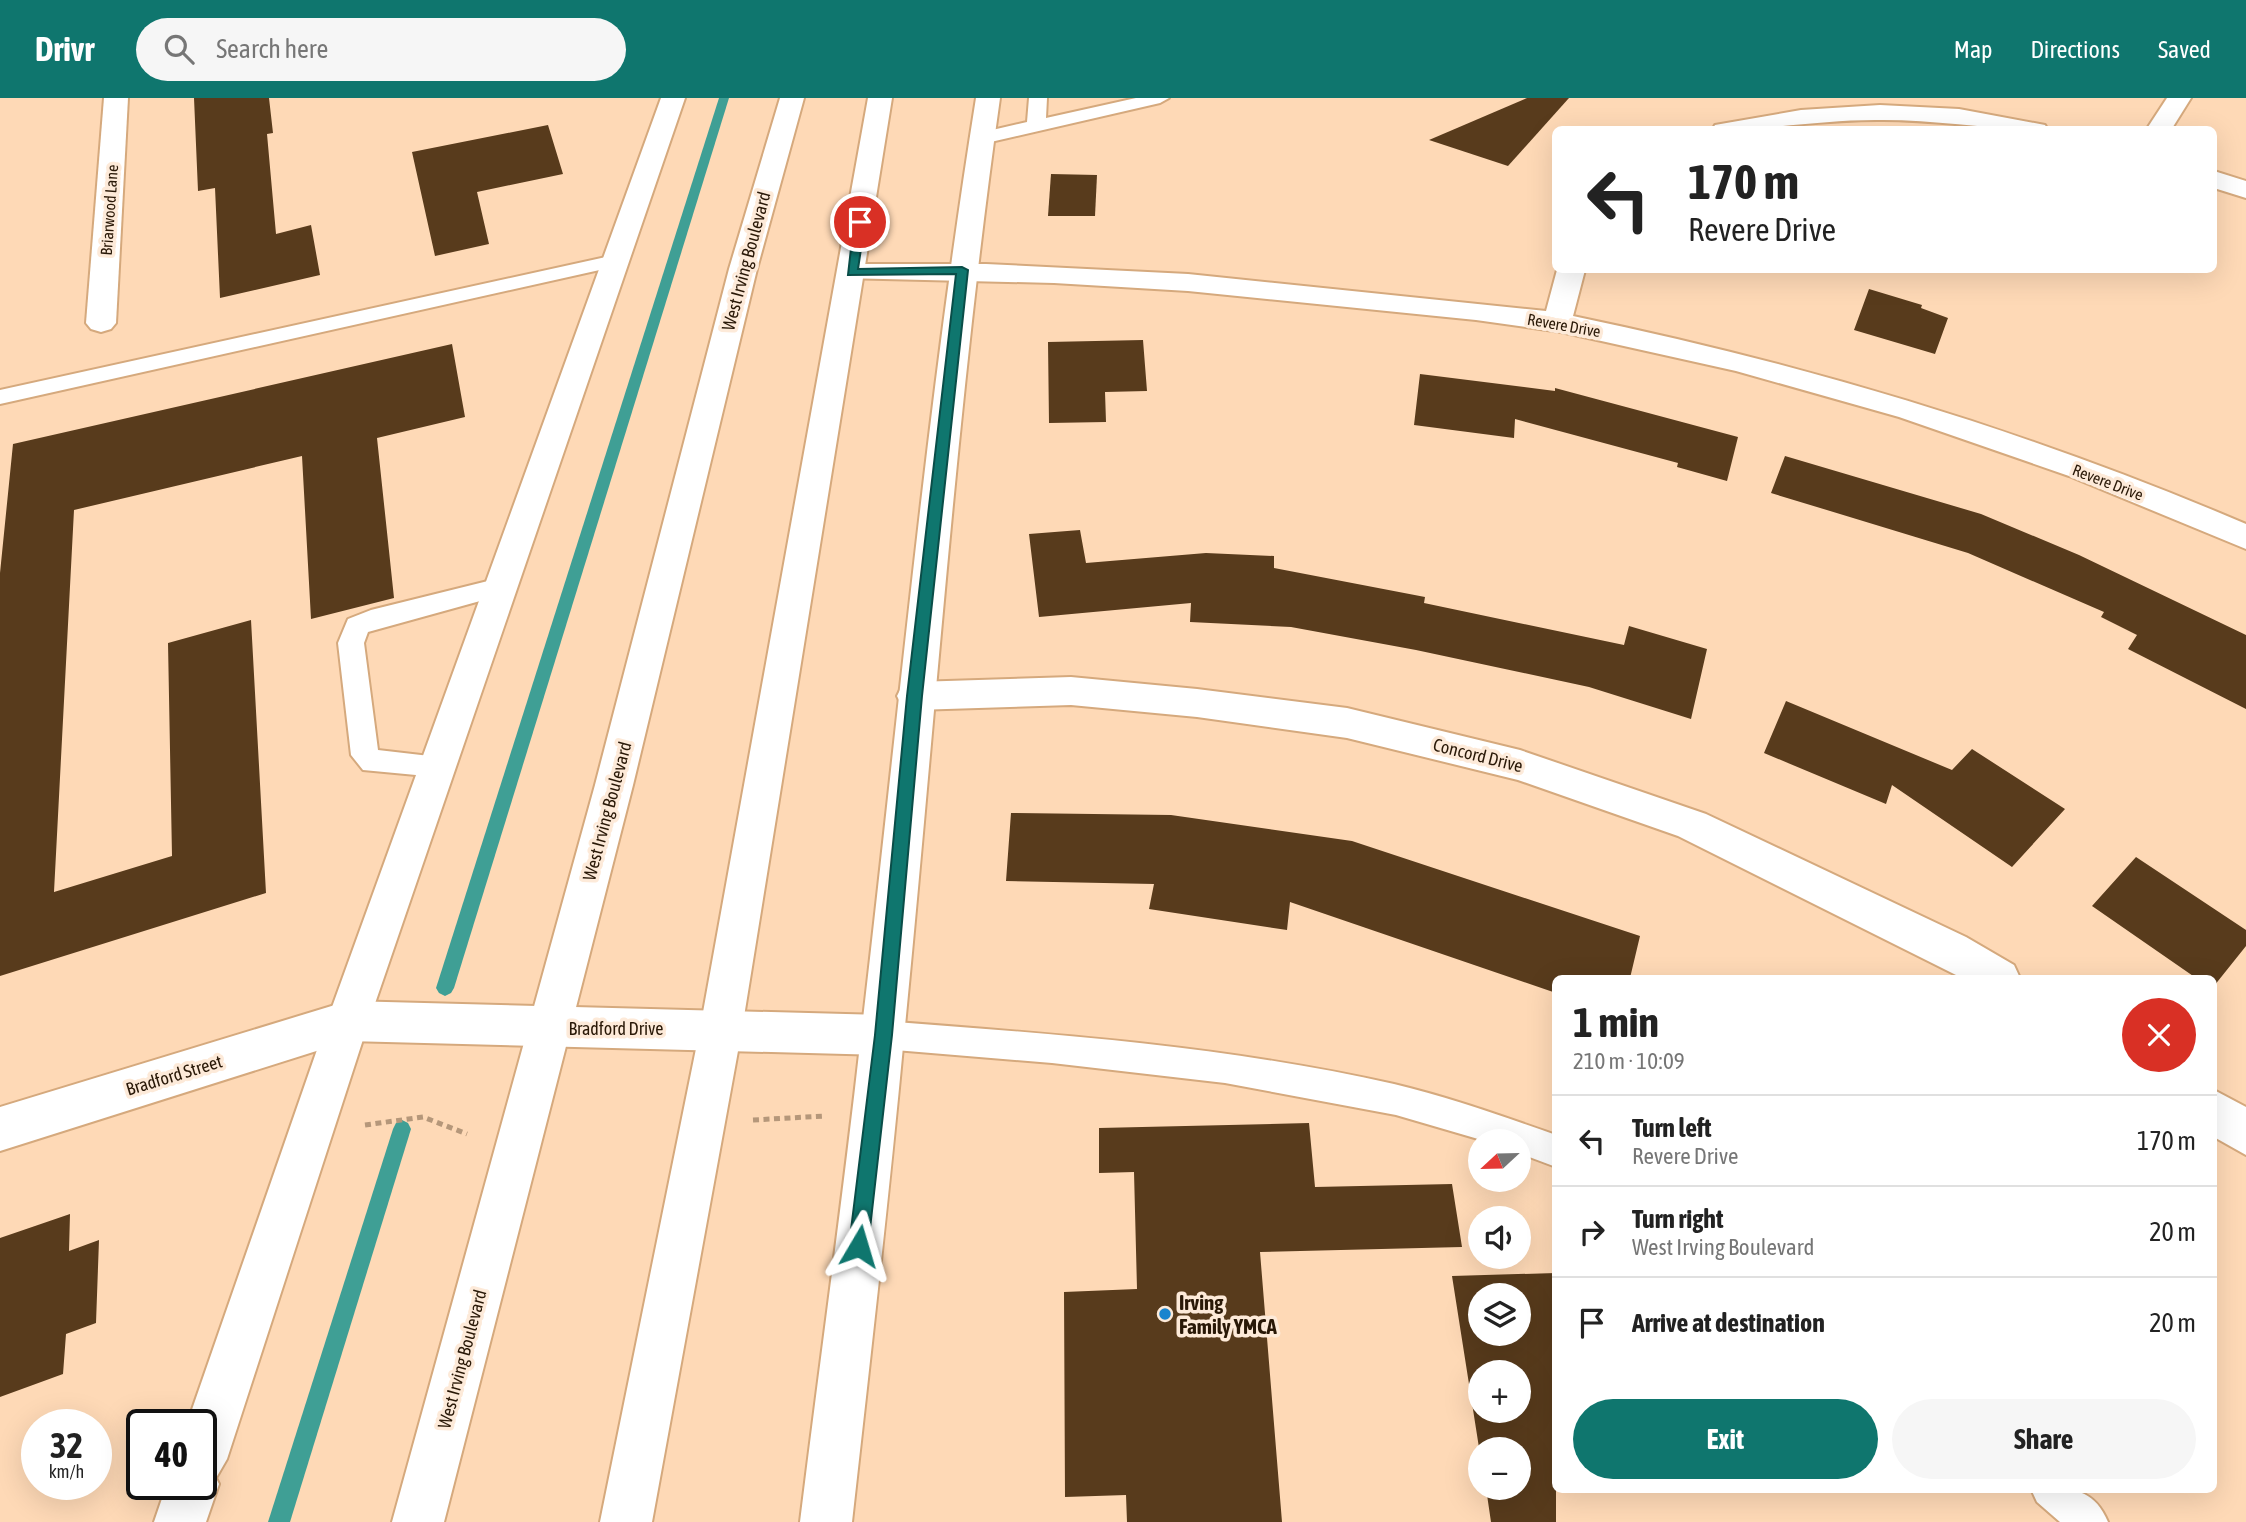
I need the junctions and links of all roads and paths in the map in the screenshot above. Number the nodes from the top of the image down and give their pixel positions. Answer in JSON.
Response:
{"nodes":[{"id":1,"x":116,"y":98,"type":"edge"},
{"id":2,"x":673,"y":98,"type":"edge"},
{"id":3,"x":792,"y":98,"type":"edge"},
{"id":4,"x":880,"y":98,"type":"edge"},
{"id":5,"x":988,"y":98,"type":"edge"},
{"id":6,"x":1038,"y":98,"type":"edge"},
{"id":7,"x":1160,"y":98,"type":"edge"},
{"id":8,"x":2179,"y":98,"type":"edge"},
{"id":9,"x":1036,"y":126,"type":"junction"},
{"id":10,"x":1748,"y":126,"type":"edge"},
{"id":11,"x":2011,"y":126,"type":"edge"},
{"id":12,"x":2161,"y":126,"type":"edge"},
{"id":13,"x":982,"y":138,"type":"junction"},
{"id":14,"x":2217,"y":180,"type":"edge"},
{"id":15,"x":2246,"y":190,"type":"edge"},
{"id":16,"x":615,"y":261,"type":"junction"},
{"id":17,"x":962,"y":270,"type":"junction"},
{"id":18,"x":852,"y":272,"type":"junction"},
{"id":19,"x":1570,"y":273,"type":"edge"},
{"id":20,"x":1557,"y":322,"type":"junction"},
{"id":21,"x":102,"y":323,"type":"dead end"},
{"id":22,"x":0,"y":397,"type":"edge"},
{"id":23,"x":2246,"y":537,"type":"edge"},
{"id":24,"x":500,"y":587,"type":"junction"},
{"id":25,"x":915,"y":696,"type":"junction"},
{"id":26,"x":437,"y":766,"type":"junction"},
{"id":27,"x":1994,"y":975,"type":"edge"},
{"id":28,"x":348,"y":1020,"type":"junction"},
{"id":29,"x":549,"y":1028,"type":"junction"},
{"id":30,"x":721,"y":1029,"type":"junction"},
{"id":31,"x":883,"y":1035,"type":"junction"},
{"id":32,"x":2217,"y":1113,"type":"edge"},
{"id":33,"x":827,"y":1116,"type":"dead end"},
{"id":34,"x":742,"y":1120,"type":"dead end"},
{"id":35,"x":362,"y":1125,"type":"dead end"},
{"id":36,"x":0,"y":1129,"type":"edge"},
{"id":37,"x":2246,"y":1133,"type":"edge"},
{"id":38,"x":467,"y":1134,"type":"dead end"},
{"id":39,"x":1552,"y":1150,"type":"edge"},
{"id":40,"x":217,"y":1411,"type":"edge"},
{"id":41,"x":2055,"y":1493,"type":"edge"},
{"id":42,"x":188,"y":1500,"type":"edge"},
{"id":43,"x":180,"y":1522,"type":"edge"},
{"id":44,"x":418,"y":1522,"type":"edge"},
{"id":45,"x":626,"y":1522,"type":"edge"},
{"id":46,"x":827,"y":1522,"type":"edge"},
{"id":47,"x":2089,"y":1522,"type":"edge"}],
"edges":[{"from":1,"to":21,"type":"street","name":"Briarwood Lane"},
{"from":2,"to":16,"type":"street"},
{"from":3,"to":29,"type":"street","name":"West Irving Boulevard"},
{"from":4,"to":18,"type":"street"},
{"from":5,"to":13,"type":"street"},
{"from":6,"to":9,"type":"lane"},
{"from":7,"to":9,"type":"lane"},
{"from":8,"to":12,"type":"street"},
{"from":9,"to":13,"type":"lane"},
{"from":10,"to":11,"type":"street"},
{"from":13,"to":17,"type":"street"},
{"from":14,"to":15,"type":"street"},
{"from":16,"to":22,"type":"lane"},
{"from":16,"to":24,"type":"street"},
{"from":17,"to":18,"type":"street","name":"Revere Drive"},
{"from":17,"to":20,"type":"street","name":"Revere Drive"},
{"from":17,"to":25,"type":"street"},
{"from":18,"to":30,"type":"street"},
{"from":19,"to":20,"type":"street"},
{"from":20,"to":23,"type":"street","name":"Revere Drive"},
{"from":24,"to":26,"type":"street"},
{"from":24,"to":26,"type":"lane"},
{"from":25,"to":27,"type":"street","name":"Concord Drive"},
{"from":25,"to":31,"type":"street"},
{"from":26,"to":28,"type":"street"},
{"from":28,"to":29,"type":"street","name":"Bradford Drive"},
{"from":28,"to":36,"type":"street","name":"Bradford Street"},
{"from":28,"to":40,"type":"street"},
{"from":29,"to":30,"type":"street","name":"Bradford Drive"},
{"from":29,"to":44,"type":"street","name":"West Irving Boulevard"},
{"from":30,"to":31,"type":"street","name":"Bradford Drive"},
{"from":30,"to":45,"type":"street"},
{"from":31,"to":39,"type":"lane"},
{"from":31,"to":46,"type":"street"},
{"from":32,"to":37,"type":"street"},
{"from":33,"to":34,"type":"path"},
{"from":35,"to":38,"type":"path"},
{"from":41,"to":47,"type":"lane"},
{"from":42,"to":43,"type":"street"}]}
